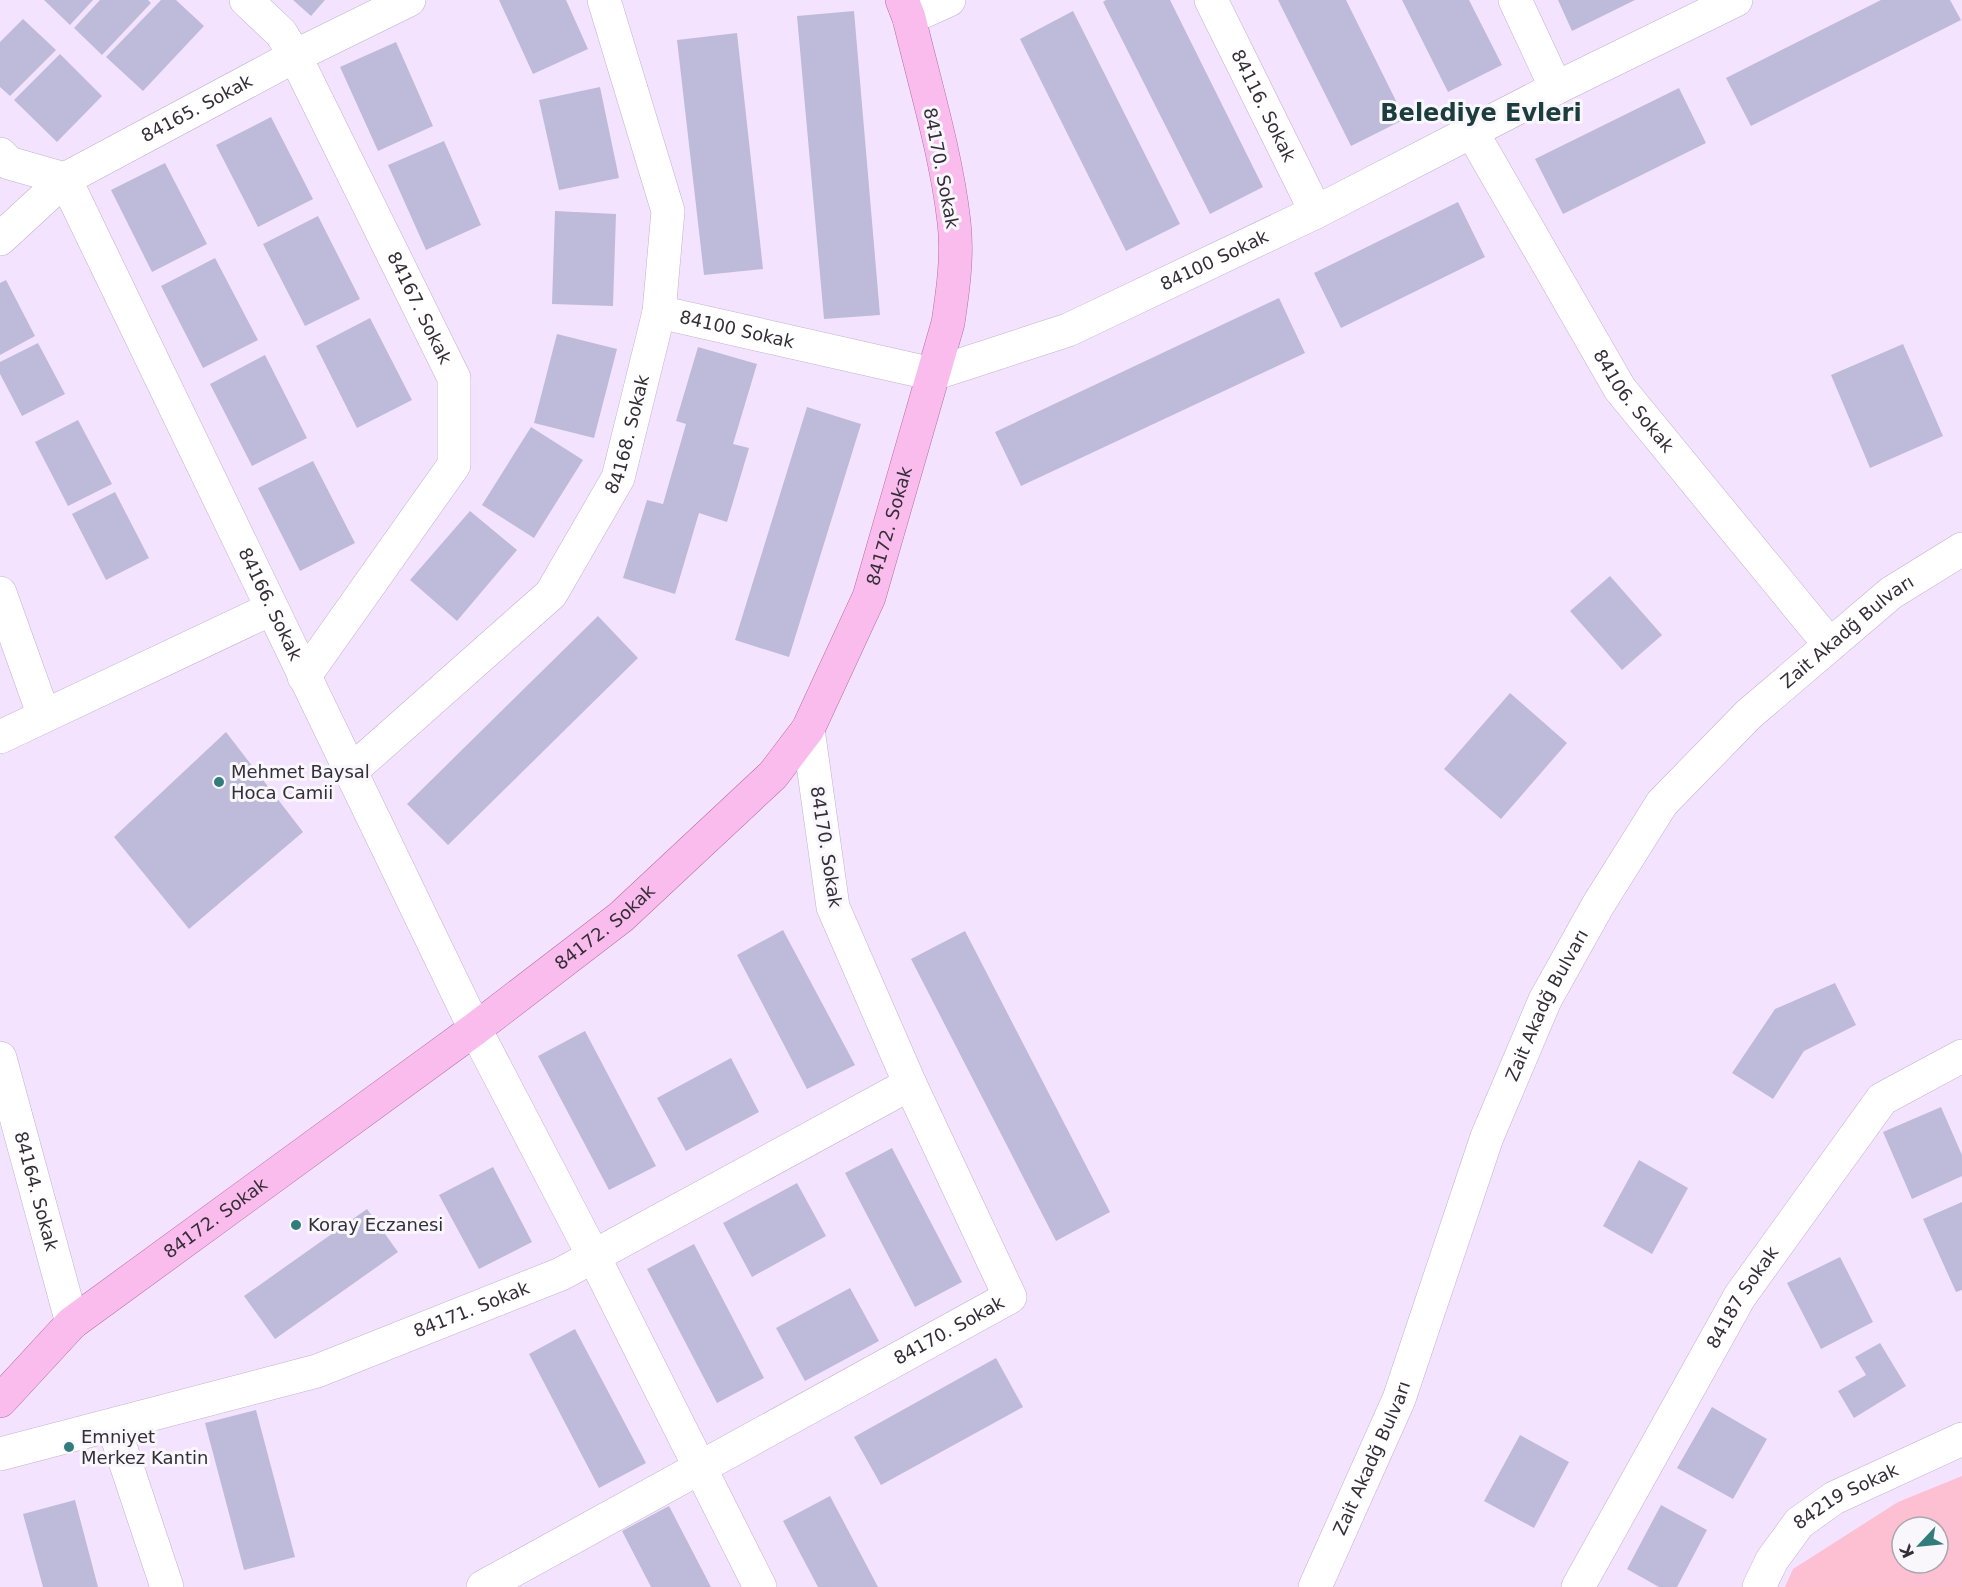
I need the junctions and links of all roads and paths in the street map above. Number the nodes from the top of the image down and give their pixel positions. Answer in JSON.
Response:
{"nodes":[{"id":1,"x":246,"y":0,"type":"edge"},
{"id":2,"x":409,"y":0,"type":"edge"},
{"id":3,"x":604,"y":0,"type":"edge"},
{"id":4,"x":949,"y":0,"type":"edge"},
{"id":5,"x":1211,"y":0,"type":"edge"},
{"id":6,"x":1515,"y":0,"type":"edge"},
{"id":7,"x":1736,"y":0,"type":"edge"},
{"id":8,"x":905,"y":9,"type":"edge"},
{"id":9,"x":295,"y":56,"type":"junction"},
{"id":10,"x":1556,"y":88,"type":"junction"},
{"id":11,"x":1472,"y":132,"type":"junction"},
{"id":12,"x":0,"y":154,"type":"edge"},
{"id":13,"x":65,"y":179,"type":"junction"},
{"id":14,"x":1316,"y":212,"type":"junction"},
{"id":15,"x":0,"y":239,"type":"edge"},
{"id":16,"x":659,"y":312,"type":"junction"},
{"id":17,"x":933,"y":374,"type":"junction"},
{"id":18,"x":1962,"y":549,"type":"edge"},
{"id":19,"x":0,"y":593,"type":"edge"},
{"id":20,"x":271,"y":609,"type":"junction"},
{"id":21,"x":1830,"y":645,"type":"junction"},
{"id":22,"x":304,"y":677,"type":"junction"},
{"id":23,"x":44,"y":716,"type":"junction"},
{"id":24,"x":808,"y":729,"type":"junction"},
{"id":25,"x":0,"y":737,"type":"edge"},
{"id":26,"x":350,"y":772,"type":"junction"},
{"id":27,"x":475,"y":1029,"type":"junction"},
{"id":28,"x":1962,"y":1056,"type":"edge"},
{"id":29,"x":0,"y":1058,"type":"edge"},
{"id":30,"x":910,"y":1084,"type":"junction"},
{"id":31,"x":594,"y":1257,"type":"junction"},
{"id":32,"x":72,"y":1323,"type":"junction"},
{"id":33,"x":0,"y":1401,"type":"edge"},
{"id":34,"x":112,"y":1425,"type":"junction"},
{"id":35,"x":1962,"y":1439,"type":"edge"},
{"id":36,"x":0,"y":1454,"type":"edge"},
{"id":37,"x":699,"y":1468,"type":"junction"},
{"id":38,"x":167,"y":1587,"type":"edge"},
{"id":39,"x":483,"y":1587,"type":"edge"},
{"id":40,"x":760,"y":1587,"type":"edge"},
{"id":41,"x":1315,"y":1587,"type":"edge"},
{"id":42,"x":1578,"y":1587,"type":"edge"},
{"id":43,"x":1759,"y":1587,"type":"edge"}],
"edges":[{"from":1,"to":9,"type":"street","name":"84167. Sokak"},
{"from":2,"to":9,"type":"street","name":"84165. Sokak"},
{"from":3,"to":16,"type":"street","name":"84168. Sokak"},
{"from":4,"to":8,"type":"street"},
{"from":5,"to":14,"type":"street","name":"84116. Sokak"},
{"from":6,"to":10,"type":"street"},
{"from":7,"to":10,"type":"street","name":"84100 Sokak"},
{"from":8,"to":17,"type":"main road","name":"84170. Sokak"},
{"from":9,"to":13,"type":"street","name":"84165. Sokak"},
{"from":9,"to":22,"type":"street","name":"84167. Sokak"},
{"from":10,"to":11,"type":"street","name":"84100 Sokak"},
{"from":11,"to":14,"type":"street","name":"84100 Sokak"},
{"from":11,"to":21,"type":"street","name":"84106. Sokak"},
{"from":12,"to":13,"type":"street"},
{"from":13,"to":15,"type":"street","name":"84165. Sokak"},
{"from":13,"to":20,"type":"street","name":"84166. Sokak"},
{"from":14,"to":17,"type":"street","name":"84100 Sokak"},
{"from":16,"to":17,"type":"street","name":"84100 Sokak"},
{"from":16,"to":26,"type":"street","name":"84168. Sokak"},
{"from":17,"to":24,"type":"main road","name":"84172. Sokak"},
{"from":18,"to":21,"type":"street","name":"Zait Akadğ Bulvarı"},
{"from":19,"to":23,"type":"street"},
{"from":20,"to":22,"type":"street","name":"84166. Sokak"},
{"from":20,"to":23,"type":"street"},
{"from":21,"to":41,"type":"street","name":"Zait Akadğ Bulvarı"},
{"from":22,"to":26,"type":"street","name":"84166. Sokak"},
{"from":23,"to":25,"type":"street"},
{"from":24,"to":27,"type":"main road","name":"84172. Sokak"},
{"from":24,"to":30,"type":"street","name":"84170. Sokak"},
{"from":26,"to":27,"type":"street","name":"84166. Sokak"},
{"from":27,"to":31,"type":"street","name":"84166. Sokak"},
{"from":27,"to":32,"type":"main road","name":"84172. Sokak"},
{"from":28,"to":42,"type":"street","name":"84187 Sokak"},
{"from":29,"to":32,"type":"street","name":"84164. Sokak"},
{"from":30,"to":31,"type":"street","name":"84171. Sokak"},
{"from":30,"to":37,"type":"street","name":"84170. Sokak"},
{"from":31,"to":34,"type":"street","name":"84171. Sokak"},
{"from":31,"to":37,"type":"street","name":"84166. Sokak"},
{"from":32,"to":33,"type":"main road","name":"84172. Sokak"},
{"from":34,"to":36,"type":"street","name":"84171. Sokak"},
{"from":34,"to":38,"type":"street"},
{"from":35,"to":43,"type":"street","name":"84219 Sokak"},
{"from":37,"to":39,"type":"street","name":"84170. Sokak"},
{"from":37,"to":40,"type":"street","name":"84166. Sokak"}]}
